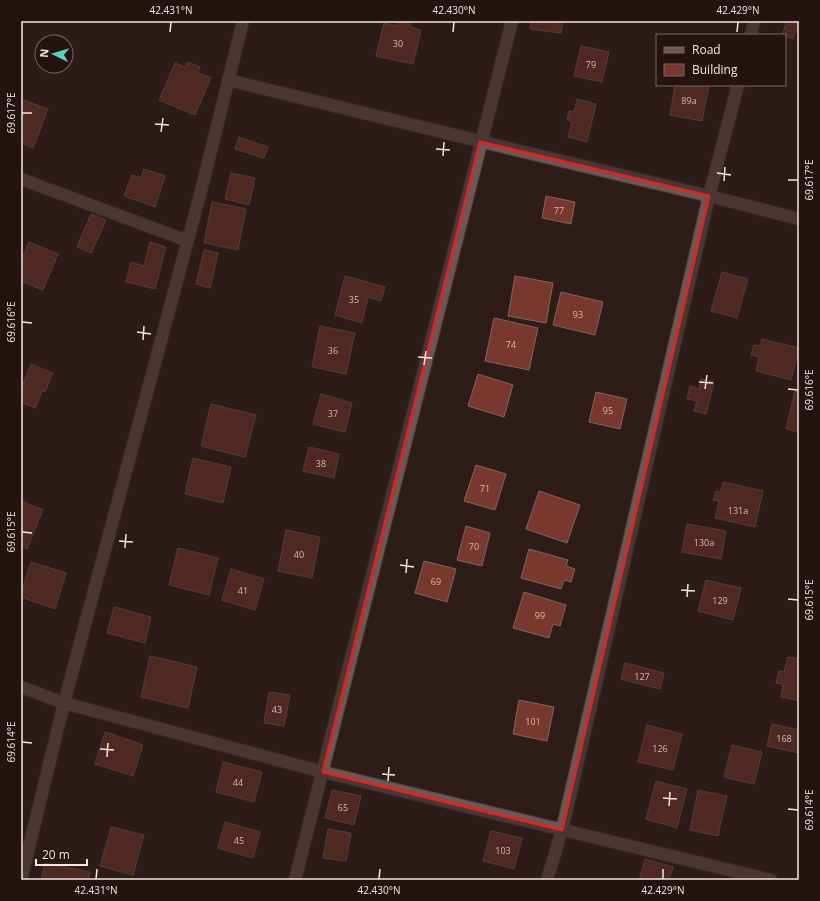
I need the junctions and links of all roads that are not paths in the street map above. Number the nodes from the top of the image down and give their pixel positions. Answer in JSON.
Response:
{"nodes":[{"id":1,"x":243,"y":21,"type":"edge"},
{"id":2,"x":512,"y":21,"type":"edge"},
{"id":3,"x":754,"y":21,"type":"edge"},
{"id":4,"x":751,"y":34,"type":"edge"},
{"id":5,"x":228,"y":80,"type":"junction"},
{"id":6,"x":738,"y":86,"type":"edge"},
{"id":7,"x":480,"y":142,"type":"junction"},
{"id":8,"x":21,"y":179,"type":"edge"},
{"id":9,"x":709,"y":196,"type":"junction"},
{"id":10,"x":799,"y":219,"type":"edge"},
{"id":11,"x":188,"y":241,"type":"junction"},
{"id":12,"x":21,"y":688,"type":"edge"},
{"id":13,"x":64,"y":703,"type":"junction"},
{"id":14,"x":323,"y":772,"type":"junction"},
{"id":15,"x":562,"y":830,"type":"junction"},
{"id":16,"x":21,"y":880,"type":"edge"},
{"id":17,"x":295,"y":880,"type":"edge"},
{"id":18,"x":547,"y":880,"type":"edge"},
{"id":19,"x":771,"y":880,"type":"edge"}],
"edges":[{"from":1,"to":5,"type":"street"},
{"from":2,"to":7,"type":"street"},
{"from":3,"to":4,"type":"street"},
{"from":5,"to":7,"type":"street"},
{"from":5,"to":11,"type":"street"},
{"from":6,"to":9,"type":"street"},
{"from":7,"to":9,"type":"street"},
{"from":7,"to":14,"type":"street"},
{"from":8,"to":11,"type":"street"},
{"from":9,"to":10,"type":"street"},
{"from":9,"to":15,"type":"street"},
{"from":11,"to":13,"type":"street"},
{"from":12,"to":13,"type":"street"},
{"from":13,"to":14,"type":"street"},
{"from":13,"to":16,"type":"street"},
{"from":14,"to":15,"type":"street"},
{"from":14,"to":17,"type":"street"},
{"from":15,"to":18,"type":"street"},
{"from":15,"to":19,"type":"street"}]}
